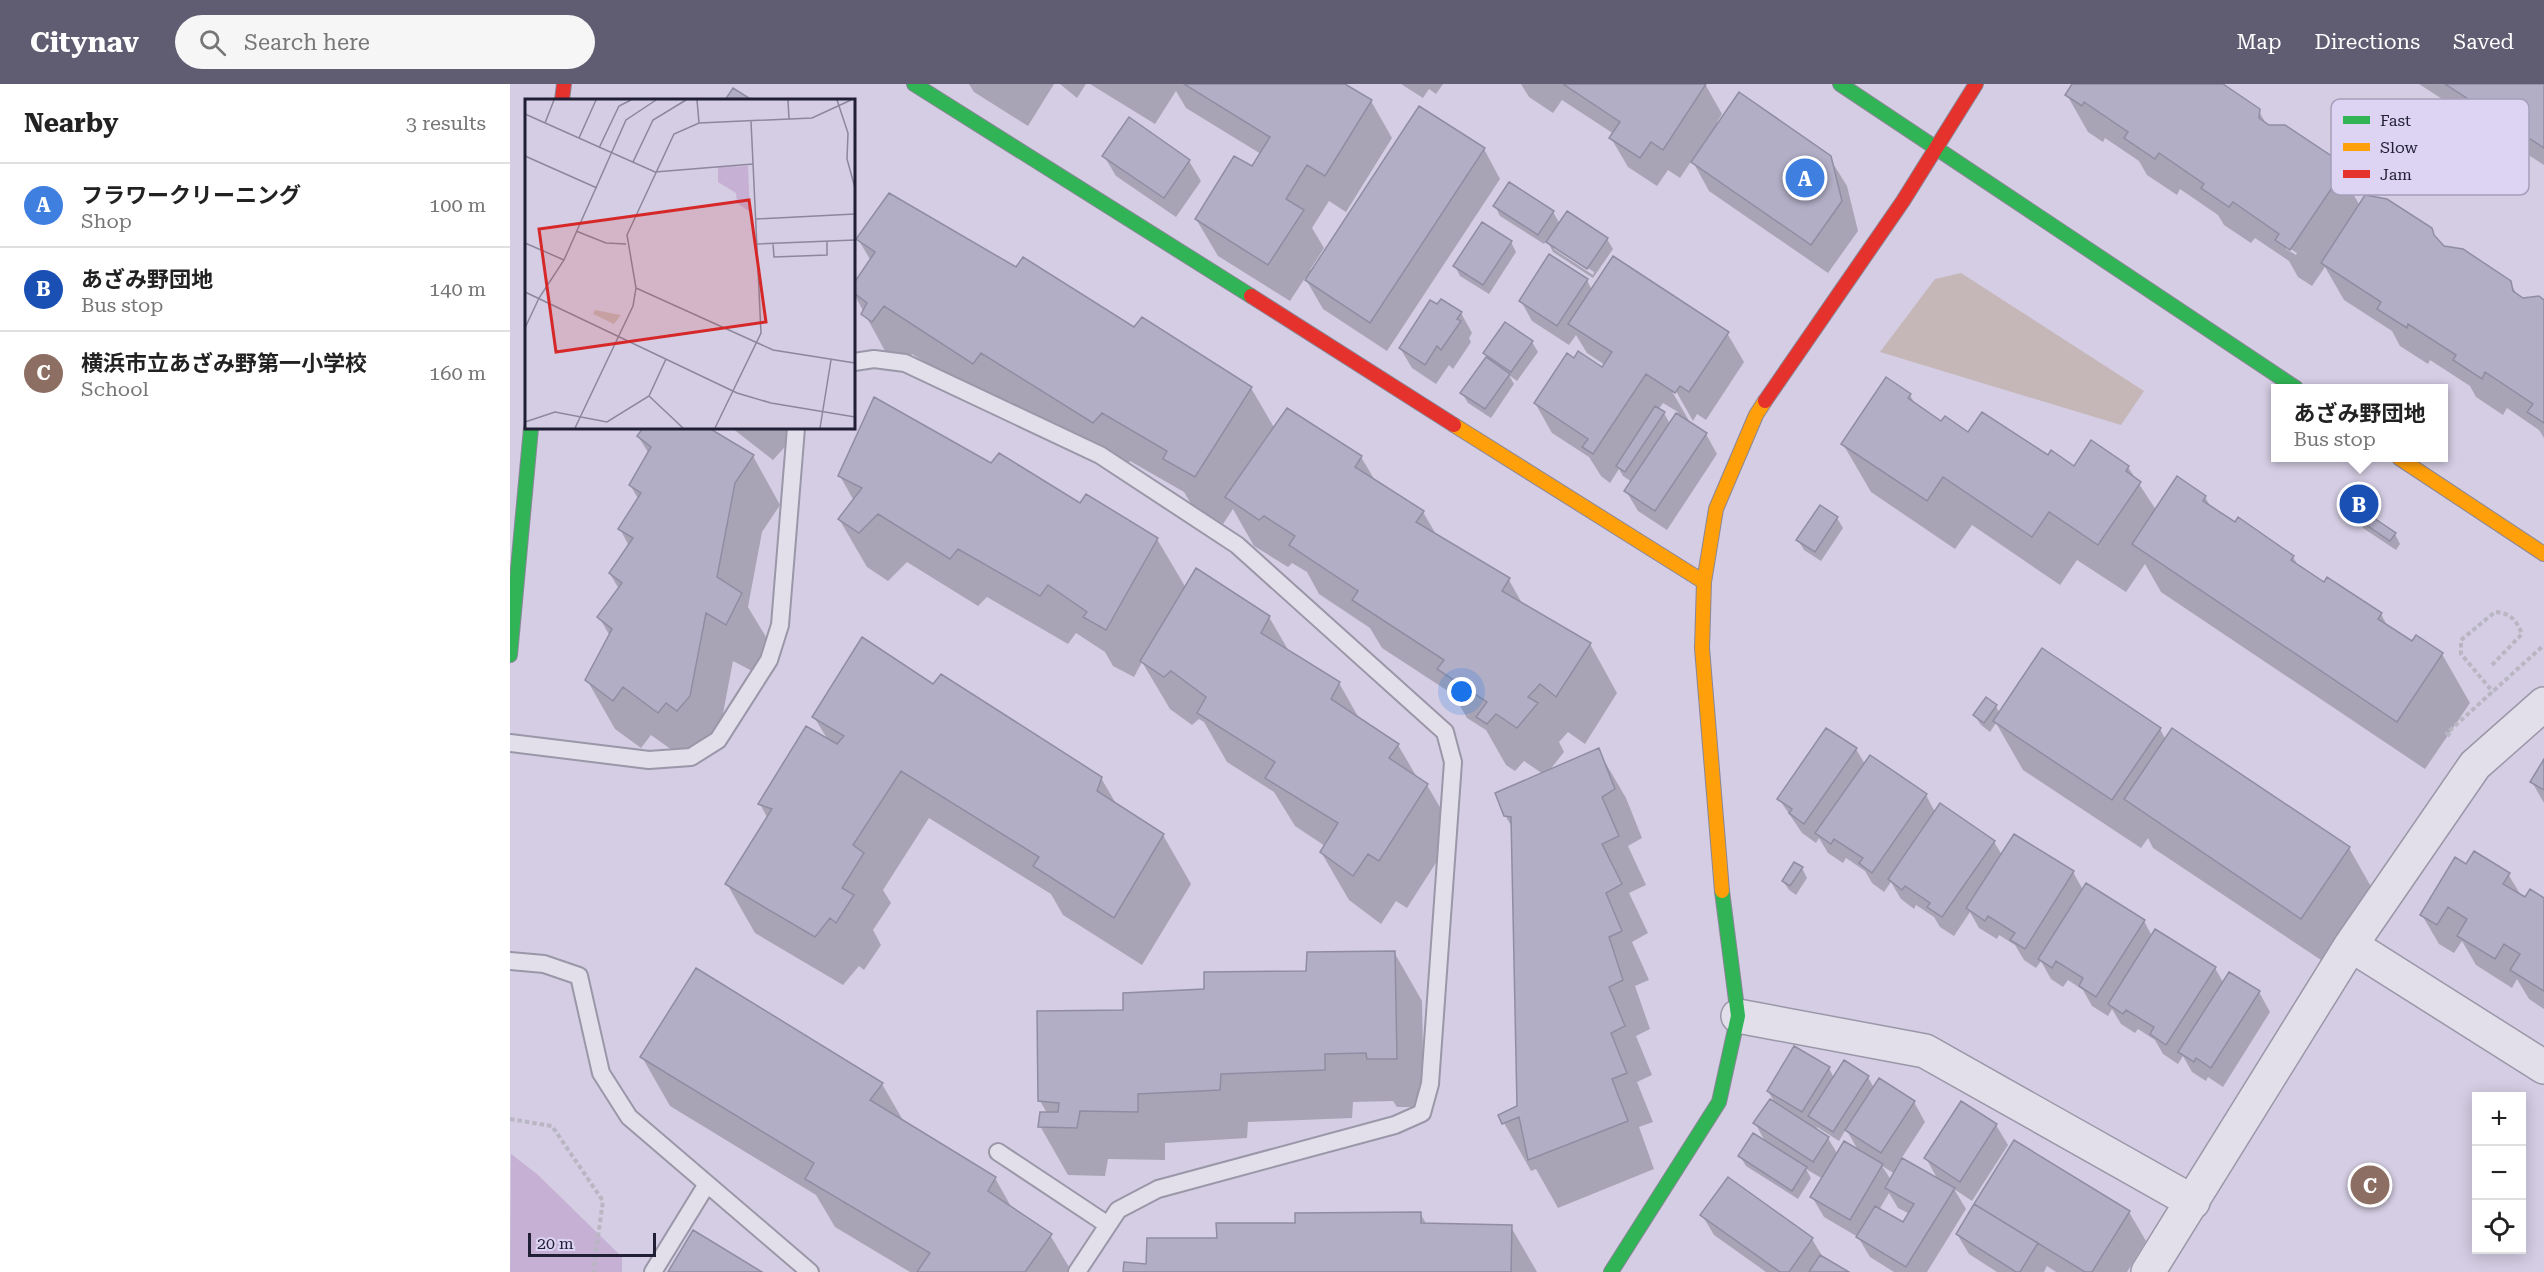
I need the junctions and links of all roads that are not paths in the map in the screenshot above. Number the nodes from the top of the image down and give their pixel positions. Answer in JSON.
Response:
{"nodes":[{"id":1,"x":564,"y":84,"type":"edge"},
{"id":2,"x":914,"y":84,"type":"edge"},
{"id":3,"x":1840,"y":84,"type":"edge"},
{"id":4,"x":1976,"y":84,"type":"edge"},
{"id":5,"x":562,"y":99,"type":"edge"},
{"id":6,"x":1937,"y":148,"type":"junction"},
{"id":7,"x":855,"y":362,"type":"edge"},
{"id":8,"x":2290,"y":384,"type":"edge"},
{"id":9,"x":531,"y":429,"type":"edge"},
{"id":10,"x":796,"y":429,"type":"edge"},
{"id":11,"x":2405,"y":462,"type":"edge"},
{"id":12,"x":2544,"y":554,"type":"edge"},
{"id":13,"x":1704,"y":582,"type":"junction"},
{"id":14,"x":513,"y":591,"type":"edge"},
{"id":15,"x":510,"y":655,"type":"edge"},
{"id":16,"x":2544,"y":704,"type":"edge"},
{"id":17,"x":510,"y":743,"type":"edge"},
{"id":18,"x":2351,"y":945,"type":"junction"},
{"id":19,"x":510,"y":961,"type":"edge"},
{"id":20,"x":1738,"y":1016,"type":"junction"},
{"id":21,"x":2544,"y":1067,"type":"edge"},
{"id":22,"x":998,"y":1152,"type":"dead end"},
{"id":23,"x":707,"y":1184,"type":"junction"},
{"id":24,"x":2193,"y":1202,"type":"junction"},
{"id":25,"x":1108,"y":1225,"type":"junction"},
{"id":26,"x":653,"y":1272,"type":"edge"},
{"id":27,"x":810,"y":1272,"type":"edge"},
{"id":28,"x":1077,"y":1272,"type":"edge"},
{"id":29,"x":1611,"y":1272,"type":"edge"},
{"id":30,"x":2148,"y":1272,"type":"edge"}],
"edges":[{"from":1,"to":5,"type":"street"},
{"from":2,"to":13,"type":"street"},
{"from":3,"to":6,"type":"street"},
{"from":4,"to":6,"type":"street"},
{"from":6,"to":8,"type":"street"},
{"from":6,"to":13,"type":"street"},
{"from":7,"to":25,"type":"lane"},
{"from":9,"to":14,"type":"street"},
{"from":10,"to":17,"type":"lane"},
{"from":11,"to":12,"type":"street"},
{"from":13,"to":20,"type":"street"},
{"from":14,"to":15,"type":"street"},
{"from":16,"to":18,"type":"street"},
{"from":18,"to":21,"type":"street"},
{"from":18,"to":24,"type":"street"},
{"from":19,"to":23,"type":"lane"},
{"from":20,"to":24,"type":"street"},
{"from":20,"to":29,"type":"street"},
{"from":22,"to":25,"type":"lane"},
{"from":23,"to":26,"type":"lane"},
{"from":23,"to":27,"type":"lane"},
{"from":24,"to":30,"type":"street"},
{"from":25,"to":28,"type":"lane"}]}
